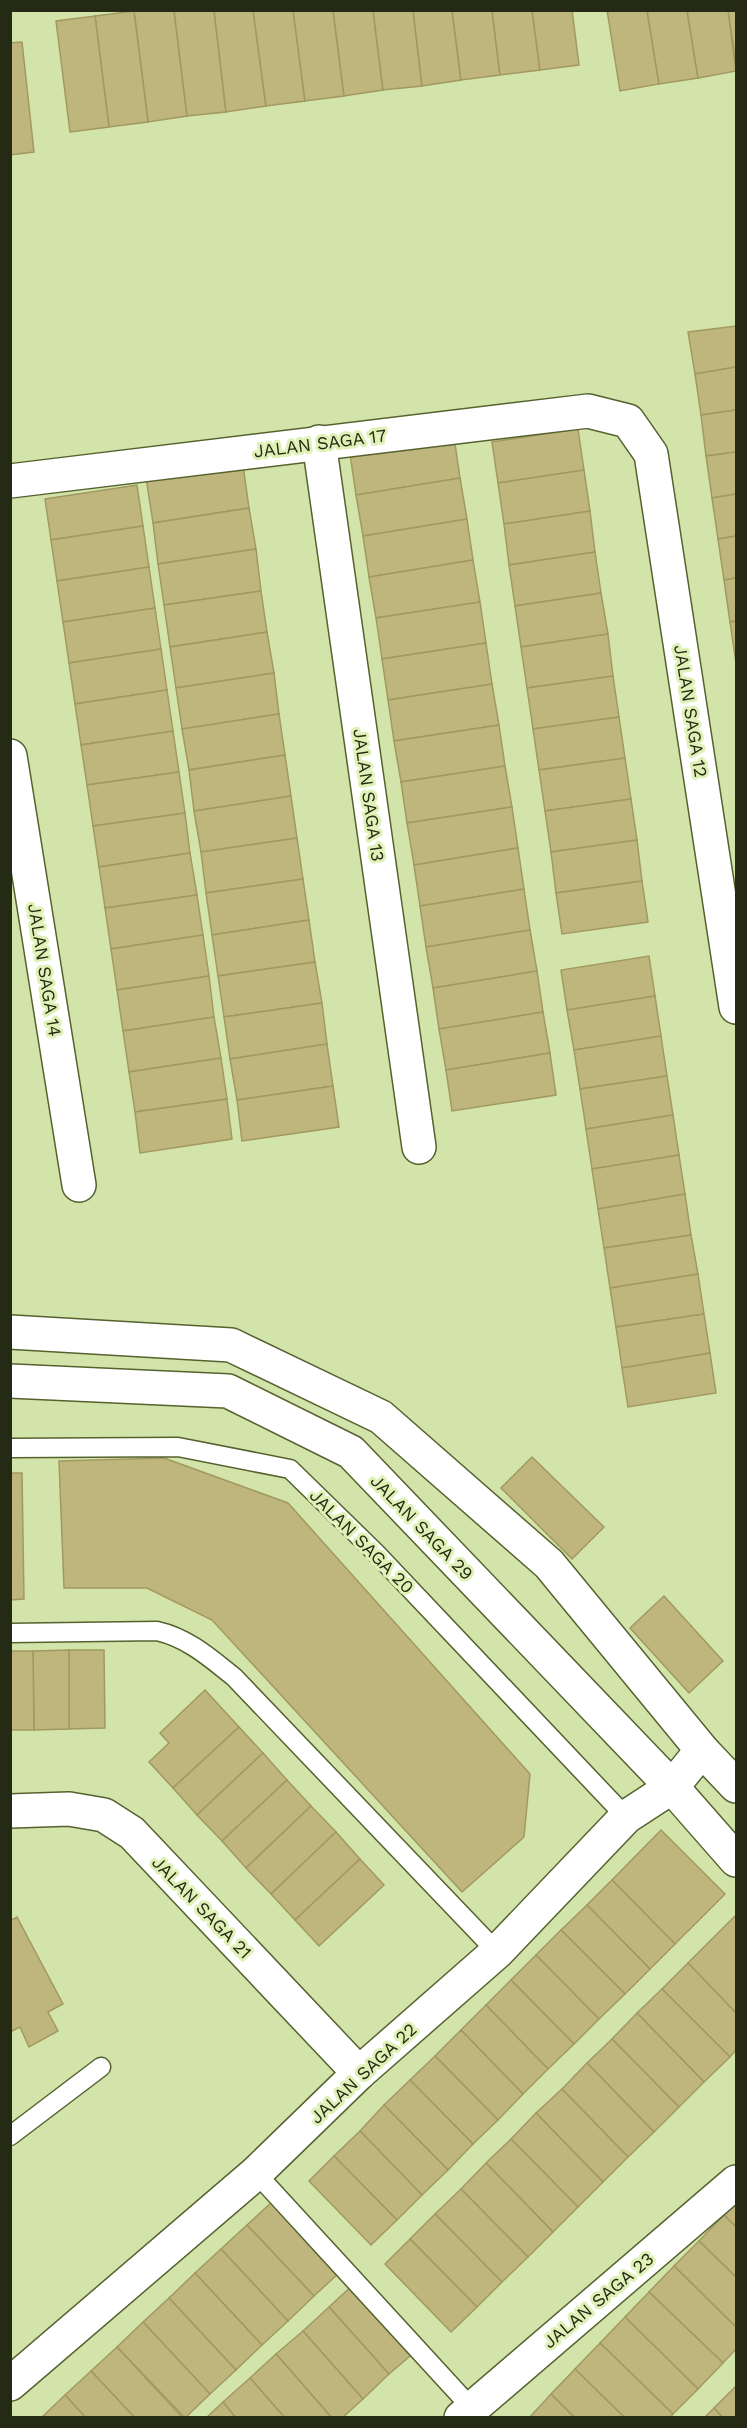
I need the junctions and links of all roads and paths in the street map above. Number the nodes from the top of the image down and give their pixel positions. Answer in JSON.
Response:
{"nodes":[{"id":1,"x":628,"y":421,"type":"joint"},
{"id":2,"x":318,"y":442,"type":"junction"},
{"id":3,"x":10,"y":481,"type":"edge"},
{"id":4,"x":10,"y":756,"type":"edge"},
{"id":5,"x":736,"y":1007,"type":"edge"},
{"id":6,"x":419,"y":1147,"type":"dead end"},
{"id":7,"x":79,"y":1185,"type":"dead end"},
{"id":8,"x":10,"y":1332,"type":"edge"},
{"id":9,"x":10,"y":1381,"type":"edge"},
{"id":10,"x":10,"y":1448,"type":"edge"},
{"id":11,"x":10,"y":1633,"type":"edge"},
{"id":12,"x":702,"y":1750,"type":"junction"},
{"id":13,"x":736,"y":1786,"type":"edge"},
{"id":14,"x":672,"y":1787,"type":"junction"},
{"id":15,"x":10,"y":1810,"type":"edge"},
{"id":16,"x":626,"y":1817,"type":"junction"},
{"id":17,"x":736,"y":1860,"type":"edge"},
{"id":18,"x":497,"y":1952,"type":"junction"},
{"id":19,"x":101,"y":2067,"type":"dead end"},
{"id":20,"x":359,"y":2073,"type":"junction"},
{"id":21,"x":10,"y":2136,"type":"edge"},
{"id":22,"x":256,"y":2173,"type":"junction"},
{"id":23,"x":736,"y":2182,"type":"edge"},
{"id":24,"x":10,"y":2384,"type":"edge"},
{"id":25,"x":471,"y":2414,"type":"edge"}],
"edges":[{"from":1,"to":2,"type":"street","name":"JALAN SAGA 17"},
{"from":1,"to":5,"type":"street","name":"JALAN SAGA 12"},
{"from":2,"to":3,"type":"street","name":"JALAN SAGA 17"},
{"from":2,"to":6,"type":"street","name":"JALAN SAGA 13"},
{"from":4,"to":7,"type":"street","name":"JALAN SAGA 14"},
{"from":8,"to":12,"type":"street"},
{"from":9,"to":14,"type":"street","name":"JALAN SAGA 29"},
{"from":10,"to":16,"type":"lane","name":"JALAN SAGA 20"},
{"from":11,"to":18,"type":"lane"},
{"from":12,"to":13,"type":"street"},
{"from":12,"to":14,"type":"street","name":"JALAN SAGA 22"},
{"from":14,"to":16,"type":"street","name":"JALAN SAGA 22"},
{"from":14,"to":17,"type":"street","name":"JALAN SAGA 29"},
{"from":15,"to":20,"type":"street","name":"JALAN SAGA 21"},
{"from":16,"to":18,"type":"street","name":"JALAN SAGA 22"},
{"from":18,"to":20,"type":"street","name":"JALAN SAGA 22"},
{"from":19,"to":21,"type":"lane"},
{"from":20,"to":22,"type":"street","name":"JALAN SAGA 22"},
{"from":22,"to":24,"type":"street","name":"JALAN SAGA 22"},
{"from":22,"to":25,"type":"lane"},
{"from":23,"to":25,"type":"street","name":"JALAN SAGA 23"}]}
